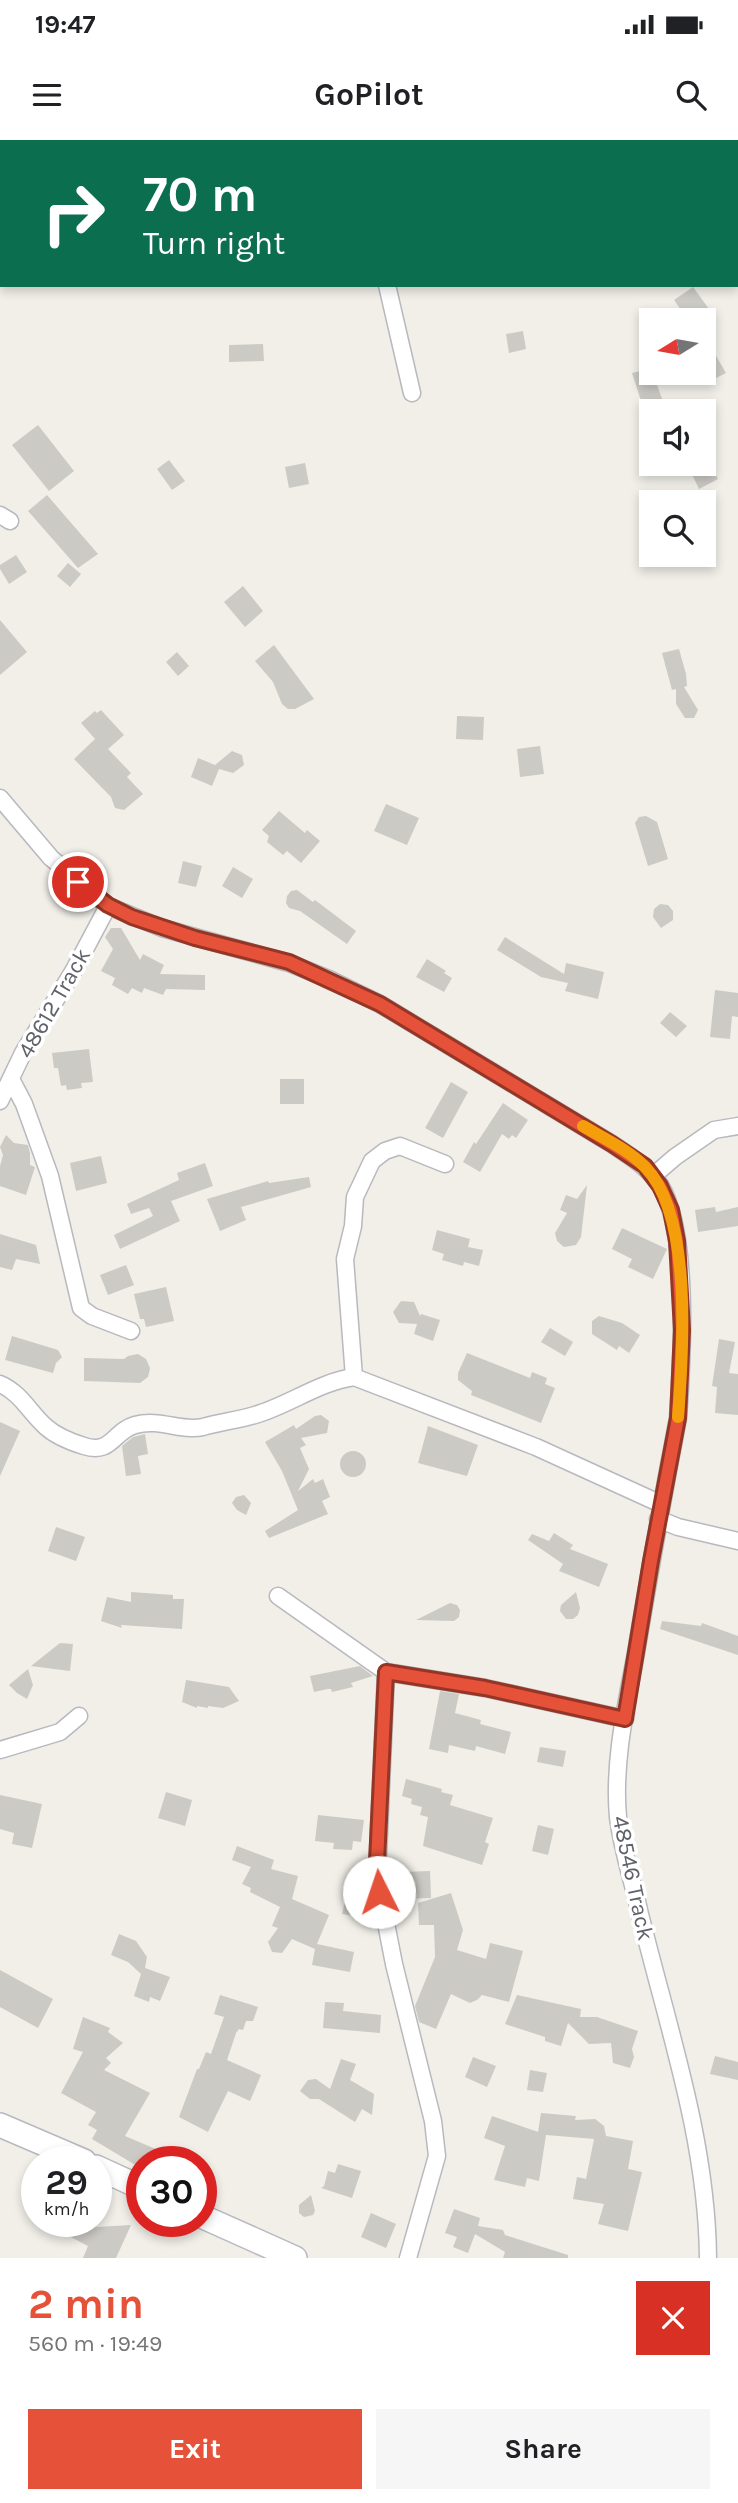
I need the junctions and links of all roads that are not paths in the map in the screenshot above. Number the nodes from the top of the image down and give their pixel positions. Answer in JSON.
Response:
{"nodes":[{"id":1,"x":387,"y":287,"type":"edge"},
{"id":2,"x":412,"y":393,"type":"dead end"},
{"id":3,"x":0,"y":798,"type":"edge"},
{"id":4,"x":108,"y":905,"type":"junction"},
{"id":5,"x":12,"y":1081,"type":"junction"},
{"id":6,"x":0,"y":1101,"type":"edge"},
{"id":7,"x":738,"y":1126,"type":"edge"},
{"id":8,"x":445,"y":1164,"type":"dead end"},
{"id":9,"x":653,"y":1177,"type":"junction"},
{"id":10,"x":131,"y":1331,"type":"dead end"},
{"id":11,"x":354,"y":1377,"type":"junction"},
{"id":12,"x":0,"y":1384,"type":"edge"},
{"id":13,"x":660,"y":1511,"type":"junction"},
{"id":14,"x":738,"y":1541,"type":"edge"},
{"id":15,"x":278,"y":1596,"type":"dead end"},
{"id":16,"x":386,"y":1672,"type":"junction"},
{"id":17,"x":79,"y":1716,"type":"dead end"},
{"id":18,"x":625,"y":1719,"type":"junction"},
{"id":19,"x":0,"y":1750,"type":"edge"},
{"id":20,"x":0,"y":2125,"type":"edge"},
{"id":21,"x":49,"y":2146,"type":"edge"},
{"id":22,"x":217,"y":2223,"type":"edge"},
{"id":23,"x":295,"y":2258,"type":"edge"},
{"id":24,"x":408,"y":2258,"type":"edge"},
{"id":25,"x":708,"y":2258,"type":"edge"}],
"edges":[{"from":1,"to":2,"type":"street"},
{"from":3,"to":4,"type":"street","name":"48546 Track"},
{"from":4,"to":5,"type":"street","name":"48612 Track"},
{"from":4,"to":9,"type":"street","name":"48546 Track"},
{"from":5,"to":6,"type":"street","name":"48612 Track"},
{"from":5,"to":10,"type":"street"},
{"from":7,"to":9,"type":"street"},
{"from":8,"to":11,"type":"street"},
{"from":9,"to":13,"type":"street","name":"48546 Track"},
{"from":11,"to":12,"type":"street"},
{"from":11,"to":13,"type":"street"},
{"from":13,"to":14,"type":"street"},
{"from":13,"to":18,"type":"street","name":"48546 Track"},
{"from":15,"to":16,"type":"street"},
{"from":16,"to":18,"type":"street"},
{"from":16,"to":24,"type":"street"},
{"from":17,"to":19,"type":"street"},
{"from":18,"to":25,"type":"street","name":"48546 Track"},
{"from":20,"to":21,"type":"street"},
{"from":22,"to":23,"type":"street"}]}
